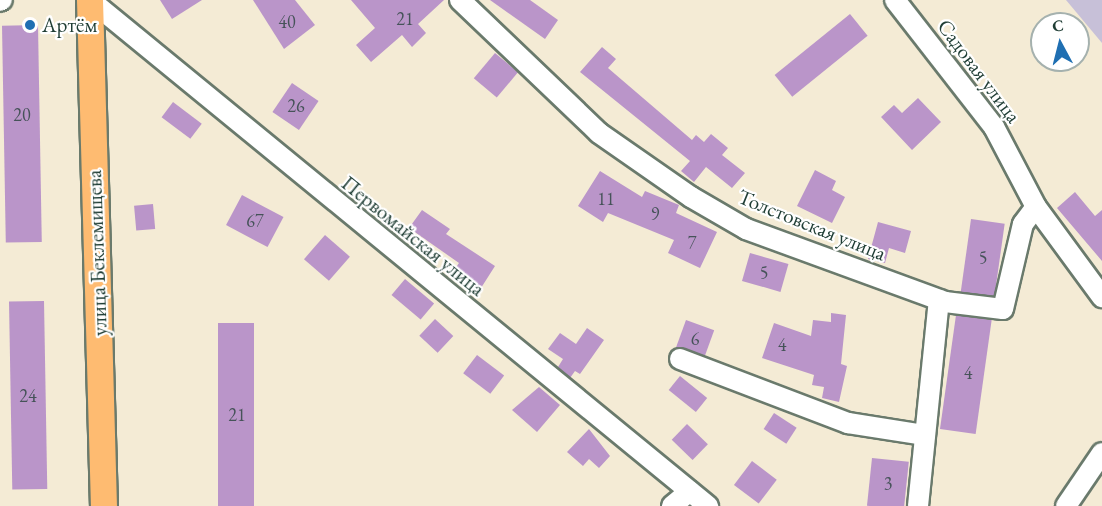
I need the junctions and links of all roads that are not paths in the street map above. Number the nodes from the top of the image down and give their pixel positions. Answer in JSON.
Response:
{"nodes":[{"id":1,"x":90,"y":0,"type":"edge"},
{"id":2,"x":460,"y":0,"type":"edge"},
{"id":3,"x":895,"y":0,"type":"edge"},
{"id":4,"x":1036,"y":207,"type":"junction"},
{"id":5,"x":1102,"y":297,"type":"edge"},
{"id":6,"x":939,"y":300,"type":"junction"},
{"id":7,"x":680,"y":359,"type":"dead end"},
{"id":8,"x":925,"y":435,"type":"junction"},
{"id":9,"x":1102,"y":453,"type":"edge"},
{"id":10,"x":690,"y":491,"type":"junction"},
{"id":11,"x":104,"y":506,"type":"edge"},
{"id":12,"x":672,"y":506,"type":"edge"},
{"id":13,"x":708,"y":506,"type":"edge"},
{"id":14,"x":918,"y":506,"type":"edge"},
{"id":15,"x":1066,"y":506,"type":"edge"}],
"edges":[{"from":1,"to":10,"type":"street","name":"Первомайская улица"},
{"from":1,"to":11,"type":"main road","name":"улица Беклемищева"},
{"from":2,"to":6,"type":"street","name":"Толстовская улица"},
{"from":3,"to":4,"type":"street","name":"Садовая улица"},
{"from":4,"to":5,"type":"street","name":"Садовая улица"},
{"from":4,"to":6,"type":"street","name":"Толстовская улица"},
{"from":6,"to":8,"type":"street"},
{"from":7,"to":8,"type":"street"},
{"from":8,"to":14,"type":"street"},
{"from":9,"to":15,"type":"street"},
{"from":10,"to":12,"type":"street"},
{"from":10,"to":13,"type":"street","name":"Первомайская улица"}]}
